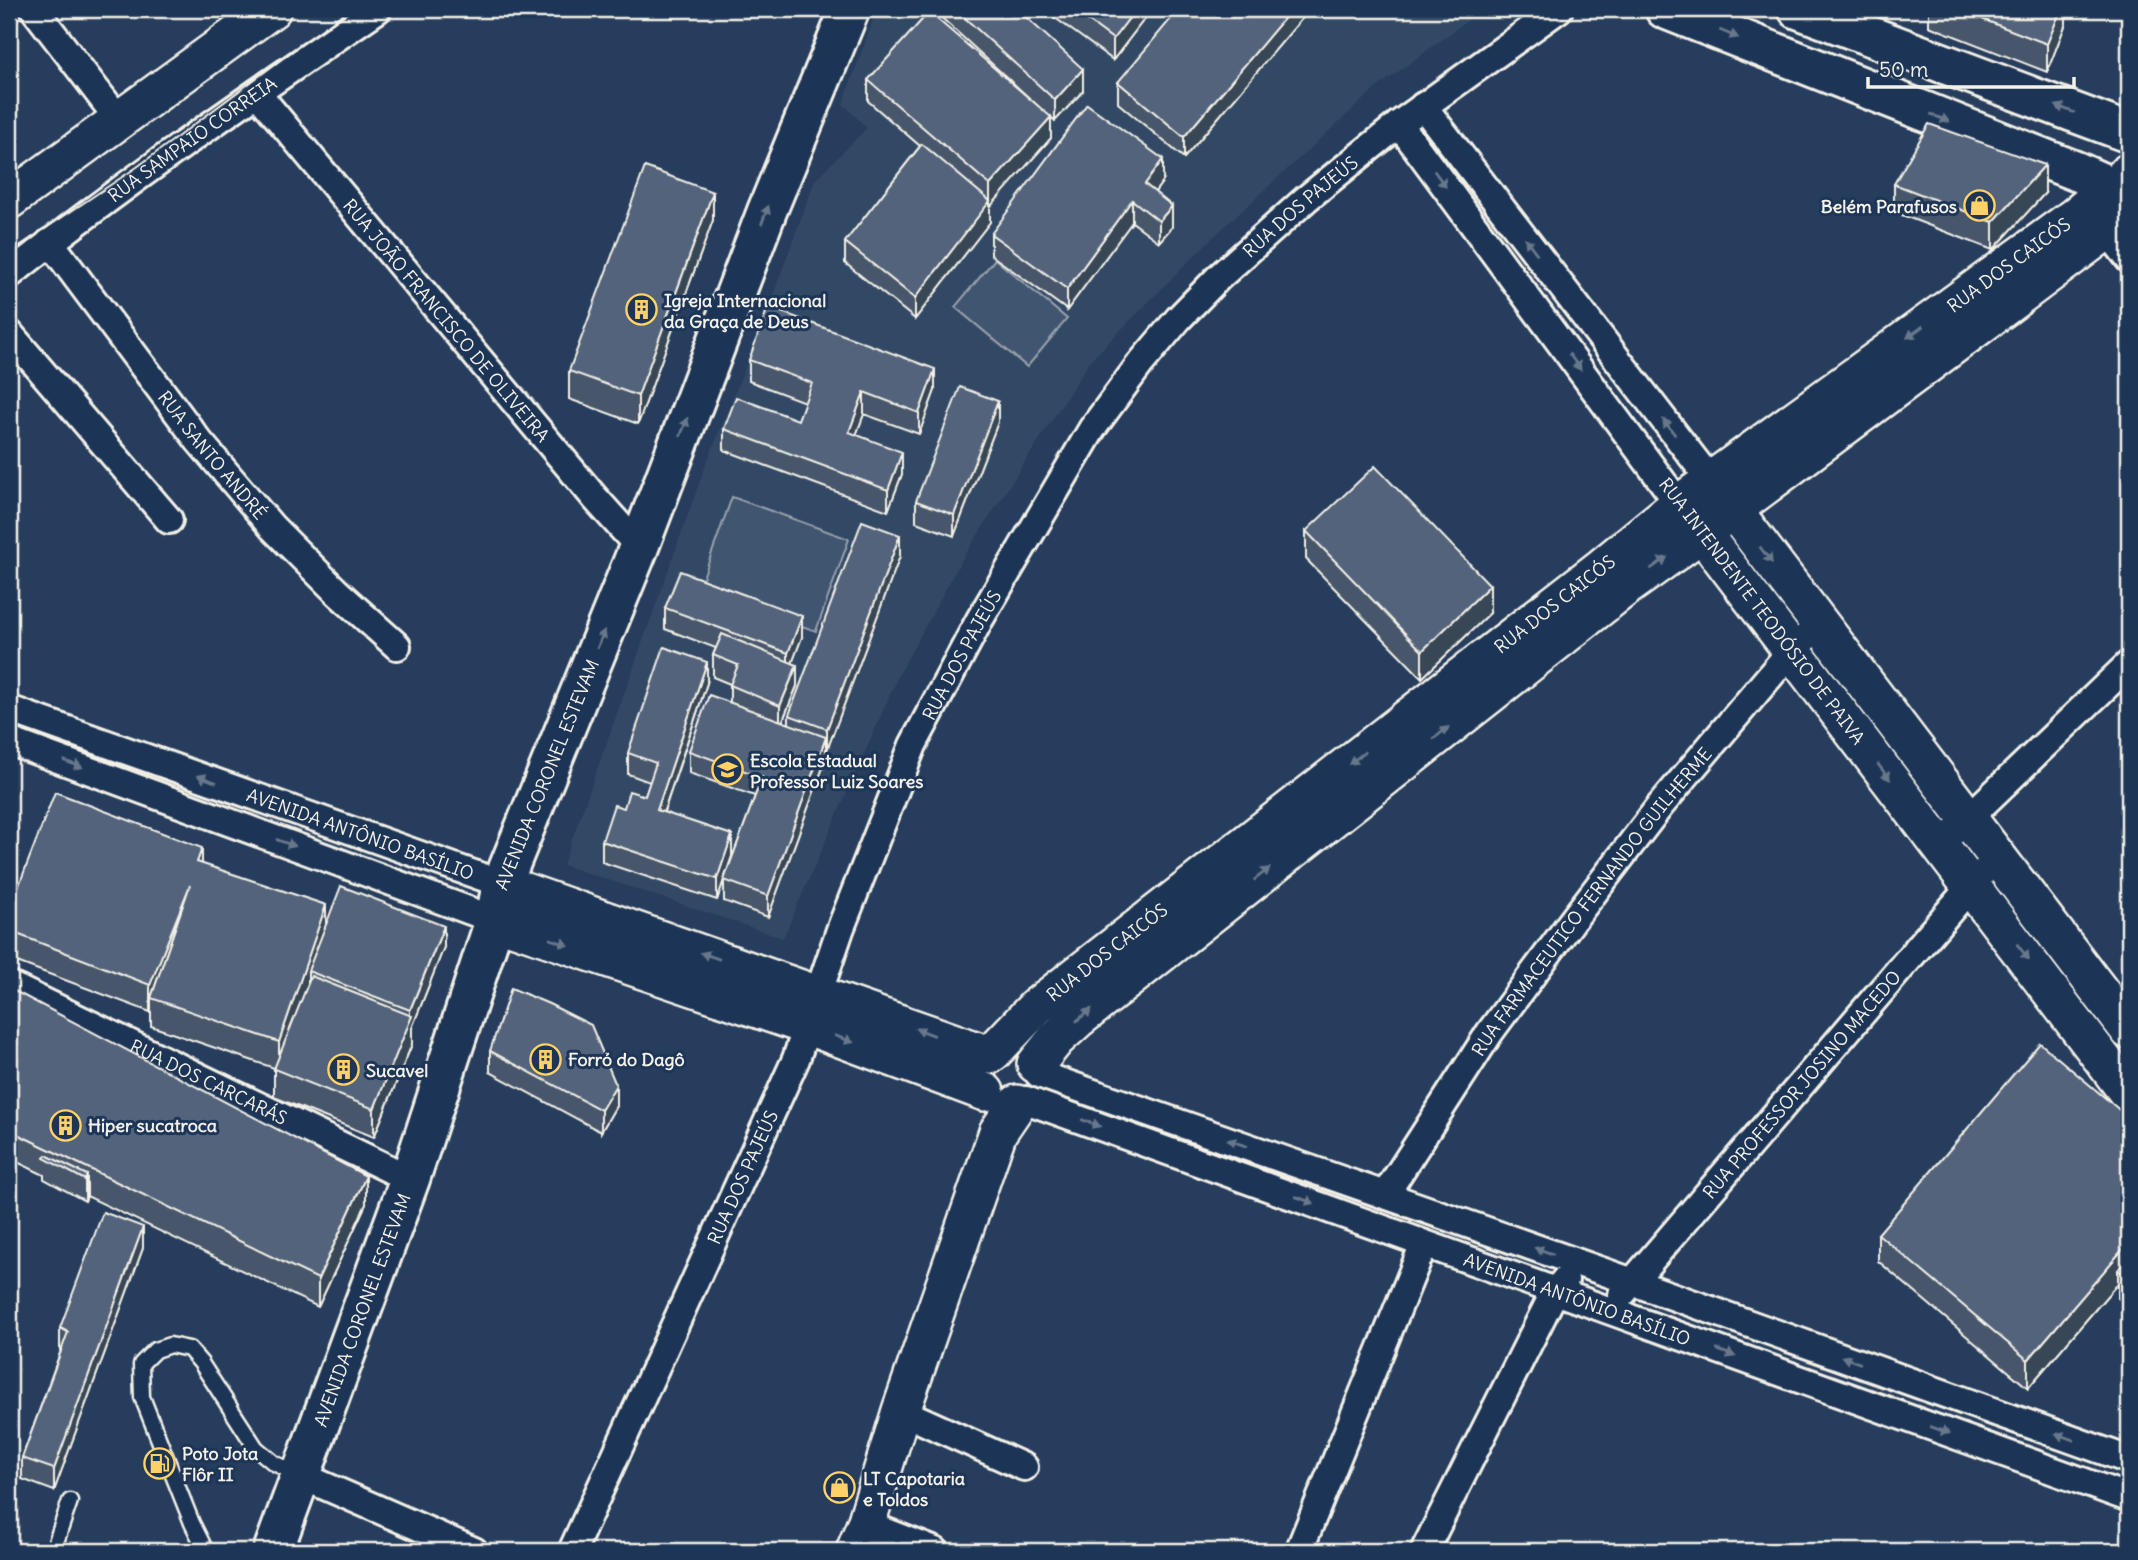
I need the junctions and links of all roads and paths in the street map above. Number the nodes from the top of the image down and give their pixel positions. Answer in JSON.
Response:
{"nodes":[{"id":1,"x":34,"y":9,"type":"edge"},
{"id":2,"x":272,"y":9,"type":"edge"},
{"id":3,"x":378,"y":9,"type":"edge"},
{"id":4,"x":850,"y":9,"type":"edge"},
{"id":5,"x":1559,"y":9,"type":"edge"},
{"id":6,"x":1665,"y":9,"type":"edge"},
{"id":7,"x":1798,"y":9,"type":"edge"},
{"id":8,"x":257,"y":93,"type":"junction"},
{"id":9,"x":1423,"y":106,"type":"junction"},
{"id":10,"x":120,"y":121,"type":"junction"},
{"id":11,"x":1399,"y":124,"type":"junction"},
{"id":12,"x":2129,"y":133,"type":"edge"},
{"id":13,"x":9,"y":200,"type":"edge"},
{"id":14,"x":2116,"y":201,"type":"edge"},
{"id":15,"x":50,"y":242,"type":"junction"},
{"id":16,"x":2129,"y":259,"type":"edge"},
{"id":17,"x":9,"y":275,"type":"edge"},
{"id":18,"x":9,"y":334,"type":"edge"},
{"id":19,"x":1721,"y":495,"type":"junction"},
{"id":20,"x":1679,"y":504,"type":"junction"},
{"id":21,"x":169,"y":520,"type":"dead end"},
{"id":22,"x":1703,"y":532,"type":"junction"},
{"id":23,"x":639,"y":547,"type":"junction"},
{"id":24,"x":1612,"y":579,"type":"junction"},
{"id":25,"x":1819,"y":625,"type":"junction"},
{"id":26,"x":397,"y":646,"type":"dead end"},
{"id":27,"x":1791,"y":651,"type":"junction"},
{"id":28,"x":2129,"y":664,"type":"edge"},
{"id":29,"x":9,"y":709,"type":"edge"},
{"id":30,"x":9,"y":741,"type":"edge"},
{"id":31,"x":1968,"y":819,"type":"junction"},
{"id":32,"x":1941,"y":845,"type":"junction"},
{"id":33,"x":1998,"y":857,"type":"junction"},
{"id":34,"x":1971,"y":885,"type":"junction"},
{"id":35,"x":498,"y":902,"type":"junction"},
{"id":36,"x":2077,"y":961,"type":"junction"},
{"id":37,"x":9,"y":985,"type":"edge"},
{"id":38,"x":2049,"y":986,"type":"junction"},
{"id":39,"x":813,"y":1010,"type":"junction"},
{"id":40,"x":2129,"y":1030,"type":"edge"},
{"id":41,"x":991,"y":1053,"type":"junction"},
{"id":42,"x":2129,"y":1094,"type":"edge"},
{"id":43,"x":1013,"y":1095,"type":"junction"},
{"id":44,"x":410,"y":1179,"type":"junction"},
{"id":45,"x":1385,"y":1195,"type":"junction"},
{"id":46,"x":1424,"y":1244,"type":"junction"},
{"id":47,"x":1581,"y":1264,"type":"junction"},
{"id":48,"x":1633,"y":1282,"type":"junction"},
{"id":49,"x":1555,"y":1291,"type":"junction"},
{"id":50,"x":1606,"y":1310,"type":"junction"},
{"id":51,"x":901,"y":1411,"type":"junction"},
{"id":52,"x":2129,"y":1460,"type":"edge"},
{"id":53,"x":1024,"y":1466,"type":"dead end"},
{"id":54,"x":302,"y":1476,"type":"junction"},
{"id":55,"x":2129,"y":1499,"type":"edge"},
{"id":56,"x":70,"y":1501,"type":"dead end"},
{"id":57,"x":861,"y":1538,"type":"edge"},
{"id":58,"x":53,"y":1551,"type":"edge"},
{"id":59,"x":206,"y":1551,"type":"edge"},
{"id":60,"x":273,"y":1551,"type":"edge"},
{"id":61,"x":474,"y":1551,"type":"edge"},
{"id":62,"x":572,"y":1551,"type":"edge"},
{"id":63,"x":935,"y":1551,"type":"edge"},
{"id":64,"x":1298,"y":1551,"type":"edge"},
{"id":65,"x":1424,"y":1551,"type":"edge"}],
"edges":[{"from":1,"to":10,"type":"street"},
{"from":2,"to":10,"type":"street"},
{"from":3,"to":8,"type":"street","name":"RUA SAMPAIO CORREIA"},
{"from":23,"to":4,"type":"main road","name":"AVENIDA CORONEL ESTEVAM","one_way":true},
{"from":5,"to":9,"type":"street","name":"RUA DOS PAJEÚS"},
{"from":6,"to":14,"type":"main road","one_way":true},
{"from":12,"to":7,"type":"main road","one_way":true},
{"from":8,"to":15,"type":"street","name":"RUA SAMPAIO CORREIA"},
{"from":8,"to":23,"type":"street","name":"RUA JOÃO FRANCISCO DE OLIVEIRA"},
{"from":9,"to":11,"type":"street","name":"RUA DOS PAJEÚS"},
{"from":19,"to":9,"type":"street","name":"RUA INTENDENTE TEODÓSIO DE PAIVA","one_way":true},
{"from":10,"to":13,"type":"street"},
{"from":11,"to":20,"type":"street","name":"RUA INTENDENTE TEODÓSIO DE PAIVA","one_way":true},
{"from":11,"to":39,"type":"street","name":"RUA DOS PAJEÚS"},
{"from":14,"to":16,"type":"street"},
{"from":14,"to":19,"type":"street","name":"RUA DOS CAICÓS"},
{"from":15,"to":17,"type":"street","name":"RUA SAMPAIO CORREIA"},
{"from":15,"to":26,"type":"street","name":"RUA SANTO ANDRÉ"},
{"from":18,"to":21,"type":"street"},
{"from":19,"to":20,"type":"street","name":"RUA DOS CAICÓS"},
{"from":19,"to":22,"type":"street","name":"RUA DOS CAICÓS"},
{"from":19,"to":25,"type":"street","name":"RUA INTENDENTE TEODÓSIO DE PAIVA","one_way":true},
{"from":20,"to":22,"type":"street","name":"RUA INTENDENTE TEODÓSIO DE PAIVA"},
{"from":20,"to":24,"type":"street","name":"RUA DOS CAICÓS"},
{"from":24,"to":22,"type":"street","name":"RUA DOS CAICÓS","one_way":true},
{"from":22,"to":27,"type":"street","name":"RUA INTENDENTE TEODÓSIO DE PAIVA"},
{"from":35,"to":23,"type":"main road","name":"AVENIDA CORONEL ESTEVAM","one_way":true},
{"from":24,"to":41,"type":"street","name":"RUA DOS CAICÓS","one_way":true},
{"from":43,"to":24,"type":"street","name":"RUA DOS CAICÓS","one_way":true},
{"from":25,"to":27,"type":"street","name":"RUA FARMACEUTICO FERNANDO GUILHERME"},
{"from":25,"to":31,"type":"street","name":"RUA INTENDENTE TEODÓSIO DE PAIVA"},
{"from":27,"to":32,"type":"street","name":"RUA INTENDENTE TEODÓSIO DE PAIVA","one_way":true},
{"from":27,"to":45,"type":"street","name":"RUA FARMACEUTICO FERNANDO GUILHERME"},
{"from":28,"to":31,"type":"street"},
{"from":35,"to":29,"type":"street","name":"AVENIDA ANTÔNIO BASÍLIO","one_way":true},
{"from":30,"to":35,"type":"street","name":"AVENIDA ANTÔNIO BASÍLIO","one_way":true},
{"from":31,"to":32,"type":"street"},
{"from":31,"to":33,"type":"street","name":"RUA INTENDENTE TEODÓSIO DE PAIVA"},
{"from":32,"to":34,"type":"street","name":"RUA INTENDENTE TEODÓSIO DE PAIVA"},
{"from":33,"to":34,"type":"street","name":"RUA PROFESSOR JOSINO MACEDO"},
{"from":33,"to":36,"type":"street","name":"RUA INTENDENTE TEODÓSIO DE PAIVA"},
{"from":34,"to":38,"type":"street","name":"RUA INTENDENTE TEODÓSIO DE PAIVA","one_way":true},
{"from":34,"to":48,"type":"street","name":"RUA PROFESSOR JOSINO MACEDO"},
{"from":35,"to":39,"type":"street","name":"AVENIDA ANTÔNIO BASÍLIO"},
{"from":35,"to":44,"type":"main road","name":"AVENIDA CORONEL ESTEVAM"},
{"from":36,"to":38,"type":"street"},
{"from":36,"to":40,"type":"street","name":"RUA INTENDENTE TEODÓSIO DE PAIVA"},
{"from":37,"to":44,"type":"street","name":"RUA DOS CARCARÁS"},
{"from":38,"to":42,"type":"street","name":"RUA INTENDENTE TEODÓSIO DE PAIVA"},
{"from":41,"to":39,"type":"street","name":"AVENIDA ANTÔNIO BASÍLIO","one_way":true},
{"from":39,"to":43,"type":"street","name":"AVENIDA ANTÔNIO BASÍLIO","one_way":true},
{"from":39,"to":62,"type":"street","name":"RUA DOS PAJEÚS"},
{"from":41,"to":43,"type":"street"},
{"from":41,"to":43,"type":"street"},
{"from":45,"to":43,"type":"street","name":"AVENIDA ANTÔNIO BASÍLIO","one_way":true},
{"from":43,"to":46,"type":"street","name":"AVENIDA ANTÔNIO BASÍLIO","one_way":true},
{"from":43,"to":51,"type":"street","name":"RUA DOS CAICÓS"},
{"from":44,"to":54,"type":"main road","name":"AVENIDA CORONEL ESTEVAM"},
{"from":47,"to":45,"type":"street","name":"AVENIDA ANTÔNIO BASÍLIO","one_way":true},
{"from":46,"to":49,"type":"street","name":"AVENIDA ANTÔNIO BASÍLIO"},
{"from":46,"to":64,"type":"street"},
{"from":47,"to":48,"type":"street","name":"AVENIDA ANTÔNIO BASÍLIO"},
{"from":47,"to":49,"type":"street"},
{"from":48,"to":50,"type":"street","name":"RUA PROFESSOR JOSINO MACEDO"},
{"from":52,"to":48,"type":"street","name":"AVENIDA ANTÔNIO BASÍLIO","one_way":true},
{"from":49,"to":50,"type":"street","name":"AVENIDA ANTÔNIO BASÍLIO"},
{"from":49,"to":65,"type":"street"},
{"from":50,"to":55,"type":"street","name":"AVENIDA ANTÔNIO BASÍLIO","one_way":true},
{"from":51,"to":53,"type":"street"},
{"from":51,"to":57,"type":"street","name":"RUA DOS CAICÓS"},
{"from":54,"to":59,"type":"lane"},
{"from":54,"to":60,"type":"main road","name":"AVENIDA CORONEL ESTEVAM"},
{"from":54,"to":61,"type":"street"},
{"from":56,"to":58,"type":"lane"},
{"from":57,"to":63,"type":"street"}]}
